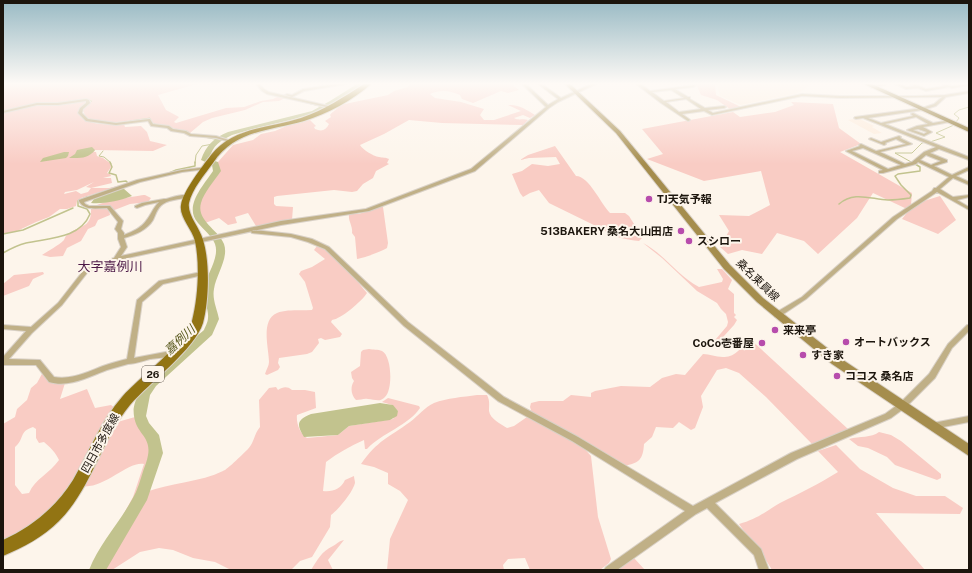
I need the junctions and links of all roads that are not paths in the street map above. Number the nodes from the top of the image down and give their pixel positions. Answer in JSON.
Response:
{"nodes":[{"id":1,"x":81,"y":111,"type":"edge"},
{"id":2,"x":322,"y":111,"type":"edge"},
{"id":3,"x":544,"y":111,"type":"edge"},
{"id":4,"x":596,"y":111,"type":"edge"},
{"id":5,"x":675,"y":111,"type":"edge"},
{"id":6,"x":693,"y":111,"type":"edge"},
{"id":7,"x":707,"y":111,"type":"edge"},
{"id":8,"x":727,"y":111,"type":"edge"},
{"id":9,"x":914,"y":111,"type":"edge"},
{"id":10,"x":927,"y":111,"type":"edge"},
{"id":11,"x":908,"y":112,"type":"junction"},
{"id":12,"x":678,"y":113,"type":"junction"},
{"id":13,"x":916,"y":116,"type":"junction"},
{"id":14,"x":863,"y":117,"type":"junction"},
{"id":15,"x":856,"y":118,"type":"dead end"},
{"id":16,"x":688,"y":120,"type":"dead end"},
{"id":17,"x":950,"y":121,"type":"junction"},
{"id":18,"x":880,"y":124,"type":"junction"},
{"id":19,"x":932,"y":124,"type":"junction"},
{"id":20,"x":918,"y":127,"type":"dead end"},
{"id":21,"x":969,"y":130,"type":"edge"},
{"id":22,"x":906,"y":134,"type":"junction"},
{"id":23,"x":896,"y":138,"type":"junction"},
{"id":24,"x":871,"y":139,"type":"dead end"},
{"id":25,"x":228,"y":140,"type":"junction"},
{"id":26,"x":881,"y":143,"type":"junction"},
{"id":27,"x":940,"y":147,"type":"junction"},
{"id":28,"x":892,"y":148,"type":"junction"},
{"id":29,"x":876,"y":152,"type":"junction"},
{"id":30,"x":926,"y":153,"type":"junction"},
{"id":31,"x":969,"y":159,"type":"edge"},
{"id":32,"x":914,"y":162,"type":"junction"},
{"id":33,"x":209,"y":165,"type":"junction"},
{"id":34,"x":904,"y":165,"type":"junction"},
{"id":35,"x":931,"y":166,"type":"junction"},
{"id":36,"x":969,"y":168,"type":"edge"},
{"id":37,"x":887,"y":170,"type":"junction"},
{"id":38,"x":964,"y":170,"type":"junction"},
{"id":39,"x":882,"y":172,"type":"dead end"},
{"id":40,"x":969,"y":173,"type":"edge"},
{"id":41,"x":953,"y":176,"type":"junction"},
{"id":42,"x":969,"y":184,"type":"edge"},
{"id":43,"x":936,"y":190,"type":"junction"},
{"id":44,"x":188,"y":196,"type":"junction"},
{"id":45,"x":969,"y":196,"type":"edge"},
{"id":46,"x":170,"y":199,"type":"junction"},
{"id":47,"x":953,"y":199,"type":"junction"},
{"id":48,"x":137,"y":207,"type":"dead end"},
{"id":49,"x":969,"y":208,"type":"edge"},
{"id":50,"x":237,"y":234,"type":"junction"},
{"id":51,"x":121,"y":237,"type":"junction"},
{"id":52,"x":204,"y":240,"type":"junction"},
{"id":53,"x":116,"y":259,"type":"junction"},
{"id":54,"x":201,"y":274,"type":"junction"},
{"id":55,"x":777,"y":315,"type":"junction"},
{"id":56,"x":3,"y":327,"type":"edge"},
{"id":57,"x":969,"y":327,"type":"edge"},
{"id":58,"x":32,"y":329,"type":"junction"},
{"id":59,"x":176,"y":352,"type":"junction"},
{"id":60,"x":3,"y":362,"type":"edge"},
{"id":61,"x":130,"y":362,"type":"junction"},
{"id":62,"x":903,"y":405,"type":"junction"},
{"id":63,"x":969,"y":419,"type":"edge"},
{"id":64,"x":933,"y":426,"type":"junction"},
{"id":65,"x":969,"y":451,"type":"edge"},
{"id":66,"x":708,"y":502,"type":"junction"},
{"id":67,"x":693,"y":511,"type":"junction"},
{"id":68,"x":3,"y":548,"type":"edge"},
{"id":69,"x":609,"y":570,"type":"edge"},
{"id":70,"x":764,"y":570,"type":"edge"}],
"edges":[{"from":1,"to":25,"type":"street"},
{"from":2,"to":25,"type":"main road"},
{"from":3,"to":50,"type":"street"},
{"from":4,"to":55,"type":"main road","name":"桑名東員線"},
{"from":5,"to":12,"type":"street"},
{"from":6,"to":12,"type":"street"},
{"from":7,"to":8,"type":"street"},
{"from":9,"to":11,"type":"street"},
{"from":10,"to":17,"type":"highway"},
{"from":11,"to":13,"type":"street"},
{"from":11,"to":14,"type":"street"},
{"from":12,"to":16,"type":"street"},
{"from":13,"to":18,"type":"street"},
{"from":13,"to":19,"type":"street"},
{"from":14,"to":15,"type":"street"},
{"from":14,"to":18,"type":"street"},
{"from":17,"to":19,"type":"street"},
{"from":17,"to":21,"type":"highway"},
{"from":18,"to":22,"type":"street"},
{"from":19,"to":20,"type":"street"},
{"from":22,"to":23,"type":"street"},
{"from":22,"to":27,"type":"street"},
{"from":23,"to":26,"type":"street"},
{"from":23,"to":28,"type":"street"},
{"from":24,"to":26,"type":"street"},
{"from":25,"to":33,"type":"main road"},
{"from":26,"to":28,"type":"street"},
{"from":27,"to":30,"type":"street"},
{"from":27,"to":31,"type":"street"},
{"from":28,"to":29,"type":"street"},
{"from":29,"to":34,"type":"street"},
{"from":29,"to":37,"type":"street"},
{"from":30,"to":32,"type":"street"},
{"from":30,"to":35,"type":"street"},
{"from":32,"to":34,"type":"street"},
{"from":32,"to":35,"type":"street"},
{"from":33,"to":44,"type":"main road"},
{"from":33,"to":51,"type":"street"},
{"from":34,"to":37,"type":"street"},
{"from":35,"to":41,"type":"street"},
{"from":36,"to":38,"type":"street"},
{"from":37,"to":39,"type":"street"},
{"from":38,"to":40,"type":"street"},
{"from":38,"to":41,"type":"street"},
{"from":41,"to":42,"type":"street"},
{"from":41,"to":43,"type":"street"},
{"from":43,"to":47,"type":"street"},
{"from":43,"to":55,"type":"street"},
{"from":44,"to":46,"type":"street"},
{"from":44,"to":52,"type":"main road","name":"四日市多度線","number":"26"},
{"from":45,"to":47,"type":"street"},
{"from":46,"to":48,"type":"street"},
{"from":46,"to":51,"type":"street"},
{"from":47,"to":49,"type":"street"},
{"from":50,"to":52,"type":"street"},
{"from":50,"to":67,"type":"street"},
{"from":51,"to":53,"type":"street"},
{"from":52,"to":53,"type":"street"},
{"from":52,"to":54,"type":"main road","name":"四日市多度線","number":"26"},
{"from":53,"to":58,"type":"street"},
{"from":54,"to":59,"type":"main road","name":"四日市多度線","number":"26"},
{"from":54,"to":61,"type":"street"},
{"from":55,"to":62,"type":"main road","name":"桑名東員線"},
{"from":56,"to":58,"type":"street"},
{"from":57,"to":62,"type":"street"},
{"from":58,"to":60,"type":"street"},
{"from":59,"to":61,"type":"street"},
{"from":59,"to":68,"type":"main road","name":"四日市多度線","number":"26"},
{"from":60,"to":61,"type":"street"},
{"from":62,"to":64,"type":"main road","name":"桑名東員線"},
{"from":62,"to":66,"type":"street"},
{"from":63,"to":64,"type":"street"},
{"from":64,"to":65,"type":"main road","name":"桑名東員線"},
{"from":66,"to":67,"type":"street"},
{"from":66,"to":70,"type":"street"},
{"from":67,"to":69,"type":"street"}]}
